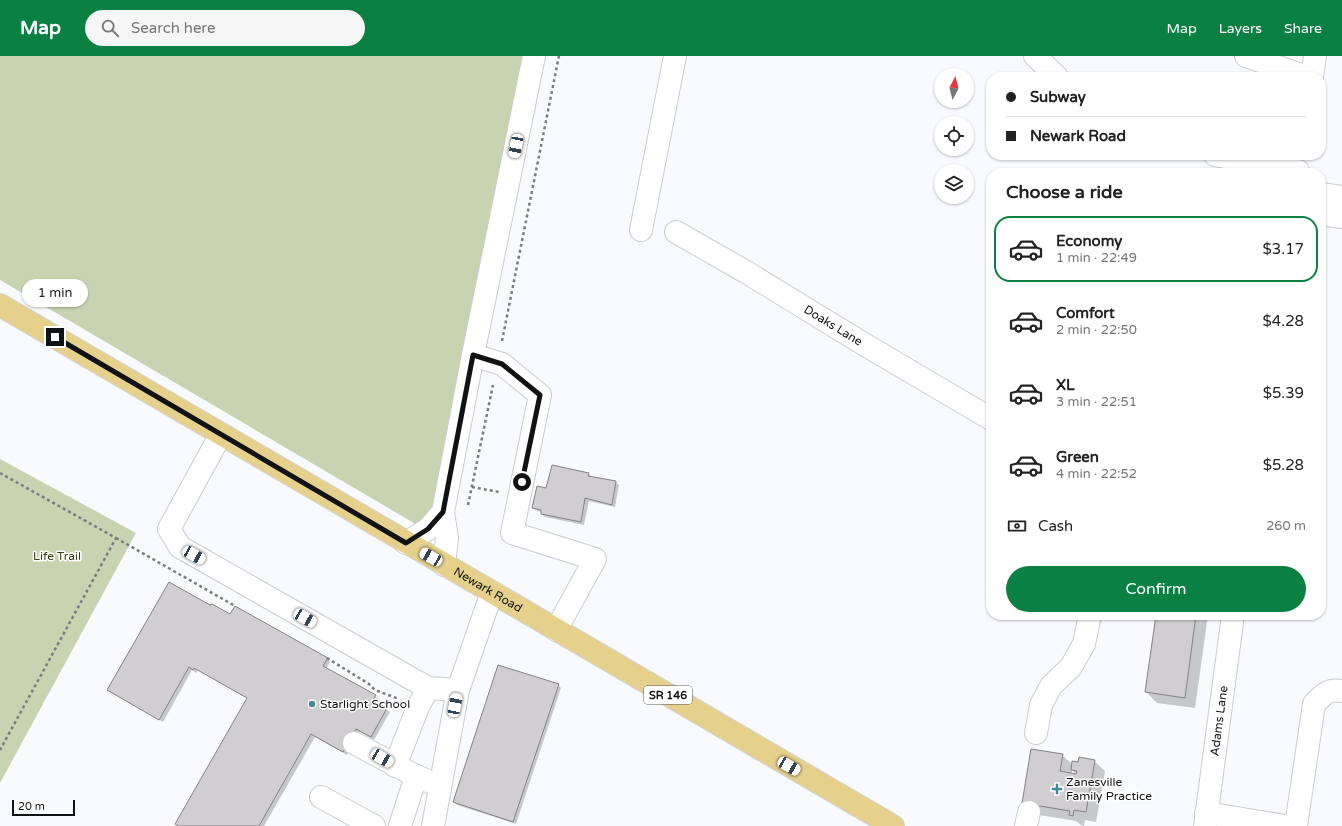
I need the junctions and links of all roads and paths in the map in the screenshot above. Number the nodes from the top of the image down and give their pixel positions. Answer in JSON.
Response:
{"nodes":[{"id":1,"x":534,"y":56,"type":"edge"},
{"id":2,"x":559,"y":56,"type":"edge"},
{"id":3,"x":676,"y":56,"type":"edge"},
{"id":4,"x":1035,"y":56,"type":"edge"},
{"id":5,"x":1246,"y":56,"type":"edge"},
{"id":6,"x":1315,"y":56,"type":"edge"},
{"id":7,"x":1052,"y":72,"type":"edge"},
{"id":8,"x":1292,"y":72,"type":"edge"},
{"id":9,"x":1313,"y":72,"type":"edge"},
{"id":10,"x":1253,"y":160,"type":"edge"},
{"id":11,"x":1299,"y":166,"type":"edge"},
{"id":12,"x":1326,"y":195,"type":"edge"},
{"id":13,"x":1342,"y":197,"type":"edge"},
{"id":14,"x":1326,"y":215,"type":"edge"},
{"id":15,"x":1342,"y":217,"type":"edge"},
{"id":16,"x":641,"y":230,"type":"dead end"},
{"id":17,"x":676,"y":232,"type":"dead end"},
{"id":18,"x":0,"y":305,"type":"edge"},
{"id":19,"x":473,"y":355,"type":"junction"},
{"id":20,"x":497,"y":363,"type":"junction"},
{"id":21,"x":986,"y":416,"type":"edge"},
{"id":22,"x":221,"y":434,"type":"junction"},
{"id":23,"x":0,"y":473,"type":"edge"},
{"id":24,"x":472,"y":487,"type":"junction"},
{"id":25,"x":519,"y":496,"type":"junction"},
{"id":26,"x":467,"y":510,"type":"dead end"},
{"id":27,"x":443,"y":512,"type":"junction"},
{"id":28,"x":116,"y":538,"type":"junction"},
{"id":29,"x":406,"y":543,"type":"junction"},
{"id":30,"x":444,"y":565,"type":"junction"},
{"id":31,"x":492,"y":592,"type":"junction"},
{"id":32,"x":235,"y":606,"type":"dead end"},
{"id":33,"x":1089,"y":620,"type":"edge"},
{"id":34,"x":1232,"y":620,"type":"edge"},
{"id":35,"x":556,"y":630,"type":"junction"},
{"id":36,"x":428,"y":688,"type":"junction"},
{"id":37,"x":458,"y":690,"type":"junction"},
{"id":38,"x":1342,"y":691,"type":"edge"},
{"id":39,"x":1036,"y":733,"type":"dead end"},
{"id":40,"x":354,"y":743,"type":"dead end"},
{"id":41,"x":0,"y":750,"type":"edge"},
{"id":42,"x":395,"y":766,"type":"junction"},
{"id":43,"x":416,"y":776,"type":"junction"},
{"id":44,"x":440,"y":786,"type":"junction"},
{"id":45,"x":321,"y":797,"type":"dead end"},
{"id":46,"x":1206,"y":820,"type":"edge"},
{"id":47,"x":374,"y":826,"type":"edge"},
{"id":48,"x":400,"y":826,"type":"edge"},
{"id":49,"x":433,"y":826,"type":"edge"},
{"id":50,"x":893,"y":826,"type":"edge"},
{"id":51,"x":1285,"y":826,"type":"edge"},
{"id":52,"x":1296,"y":826,"type":"edge"}],
"edges":[{"from":1,"to":19,"type":"street"},
{"from":2,"to":20,"type":"path"},
{"from":3,"to":16,"type":"street"},
{"from":4,"to":7,"type":"street"},
{"from":5,"to":8,"type":"street"},
{"from":6,"to":9,"type":"street"},
{"from":10,"to":11,"type":"street"},
{"from":12,"to":13,"type":"street"},
{"from":14,"to":15,"type":"street"},
{"from":17,"to":21,"type":"street","name":"Doaks Lane"},
{"from":18,"to":22,"type":"main road","name":"Newark Road","number":"SR 146"},
{"from":19,"to":20,"type":"street"},
{"from":19,"to":27,"type":"street"},
{"from":20,"to":24,"type":"path"},
{"from":20,"to":25,"type":"street"},
{"from":22,"to":29,"type":"main road","name":"Newark Road","number":"SR 146"},
{"from":22,"to":36,"type":"street"},
{"from":23,"to":28,"type":"path"},
{"from":24,"to":25,"type":"path"},
{"from":24,"to":26,"type":"path"},
{"from":25,"to":35,"type":"street"},
{"from":27,"to":29,"type":"street"},
{"from":27,"to":30,"type":"street"},
{"from":28,"to":32,"type":"path"},
{"from":28,"to":41,"type":"path"},
{"from":29,"to":30,"type":"main road","name":"Newark Road","number":"SR 146"},
{"from":30,"to":31,"type":"main road","name":"Newark Road","number":"SR 146"},
{"from":31,"to":35,"type":"main road","name":"Newark Road","number":"SR 146"},
{"from":31,"to":37,"type":"street"},
{"from":33,"to":39,"type":"street"},
{"from":34,"to":46,"type":"street","name":"Adams Lane"},
{"from":35,"to":50,"type":"main road","name":"Newark Road","number":"SR 146"},
{"from":36,"to":37,"type":"street"},
{"from":36,"to":42,"type":"street"},
{"from":37,"to":44,"type":"street"},
{"from":38,"to":52,"type":"street"},
{"from":40,"to":42,"type":"street"},
{"from":42,"to":43,"type":"street"},
{"from":43,"to":44,"type":"street"},
{"from":43,"to":48,"type":"street"},
{"from":44,"to":49,"type":"street"},
{"from":45,"to":47,"type":"street"},
{"from":46,"to":51,"type":"street"}]}
